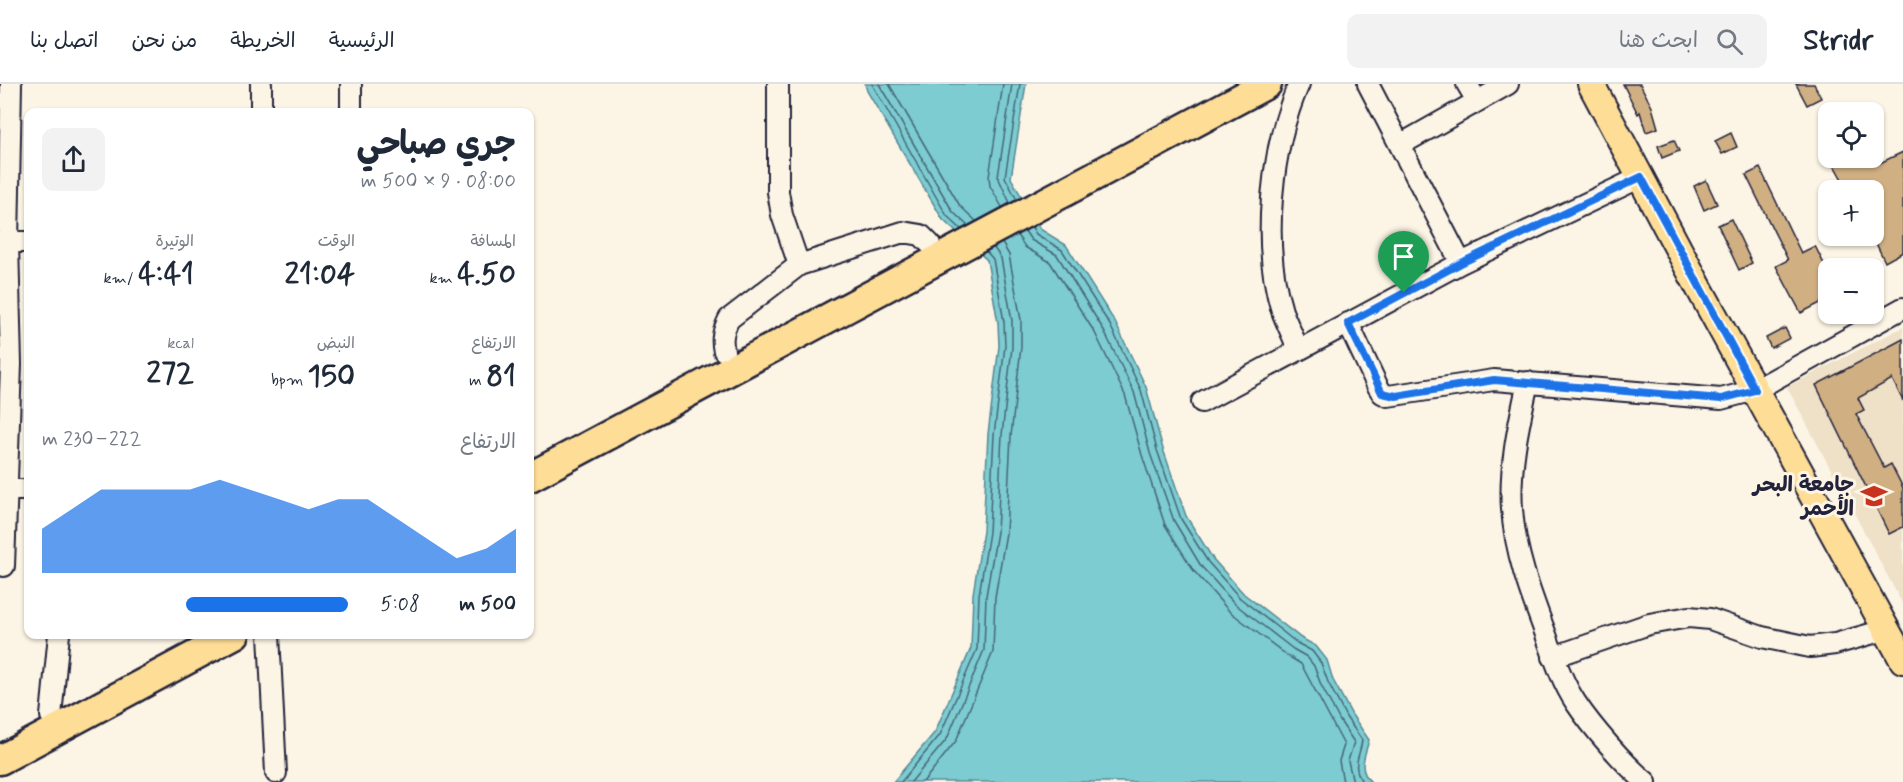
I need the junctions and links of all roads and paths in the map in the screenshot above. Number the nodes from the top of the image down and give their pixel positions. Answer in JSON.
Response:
{"nodes":[{"id":1,"x":11,"y":84,"type":"edge"},
{"id":2,"x":261,"y":84,"type":"edge"},
{"id":3,"x":351,"y":84,"type":"edge"},
{"id":4,"x":778,"y":84,"type":"edge"},
{"id":5,"x":1232,"y":84,"type":"edge"},
{"id":6,"x":1267,"y":84,"type":"edge"},
{"id":7,"x":1299,"y":84,"type":"edge"},
{"id":8,"x":1368,"y":84,"type":"edge"},
{"id":9,"x":1508,"y":84,"type":"edge"},
{"id":10,"x":1591,"y":84,"type":"edge"},
{"id":11,"x":1472,"y":93,"type":"edge"},
{"id":12,"x":261,"y":108,"type":"edge"},
{"id":13,"x":351,"y":108,"type":"edge"},
{"id":14,"x":1197,"y":112,"type":"junction"},
{"id":15,"x":13,"y":116,"type":"edge"},
{"id":16,"x":1400,"y":145,"type":"junction"},
{"id":17,"x":1641,"y":177,"type":"junction"},
{"id":18,"x":4,"y":242,"type":"edge"},
{"id":19,"x":24,"y":242,"type":"edge"},
{"id":20,"x":939,"y":246,"type":"junction"},
{"id":21,"x":1461,"y":263,"type":"junction"},
{"id":22,"x":799,"y":265,"type":"junction"},
{"id":23,"x":1903,"y":309,"type":"edge"},
{"id":24,"x":1348,"y":323,"type":"junction"},
{"id":25,"x":1298,"y":349,"type":"junction"},
{"id":26,"x":724,"y":351,"type":"junction"},
{"id":27,"x":13,"y":364,"type":"edge"},
{"id":28,"x":1528,"y":382,"type":"junction"},
{"id":29,"x":1755,"y":390,"type":"junction"},
{"id":30,"x":1202,"y":402,"type":"dead end"},
{"id":31,"x":534,"y":454,"type":"edge"},
{"id":32,"x":534,"y":475,"type":"edge"},
{"id":33,"x":4,"y":490,"type":"edge"},
{"id":34,"x":24,"y":490,"type":"edge"},
{"id":35,"x":4,"y":566,"type":"dead end"},
{"id":36,"x":1888,"y":629,"type":"junction"},
{"id":37,"x":59,"y":639,"type":"edge"},
{"id":38,"x":191,"y":639,"type":"edge"},
{"id":39,"x":227,"y":639,"type":"edge"},
{"id":40,"x":269,"y":639,"type":"edge"},
{"id":41,"x":1553,"y":657,"type":"junction"},
{"id":42,"x":1903,"y":660,"type":"edge"},
{"id":43,"x":51,"y":716,"type":"junction"},
{"id":44,"x":0,"y":743,"type":"edge"},
{"id":45,"x":0,"y":760,"type":"edge"},
{"id":46,"x":276,"y":773,"type":"dead end"},
{"id":47,"x":1646,"y":782,"type":"edge"}],
"edges":[{"from":1,"to":15,"type":"street"},
{"from":2,"to":12,"type":"street"},
{"from":3,"to":13,"type":"street"},
{"from":4,"to":22,"type":"street"},
{"from":5,"to":14,"type":"highway"},
{"from":6,"to":14,"type":"highway"},
{"from":7,"to":25,"type":"street"},
{"from":8,"to":16,"type":"street"},
{"from":9,"to":11,"type":"street"},
{"from":10,"to":17,"type":"main road"},
{"from":11,"to":16,"type":"street"},
{"from":14,"to":20,"type":"highway"},
{"from":15,"to":18,"type":"street"},
{"from":16,"to":21,"type":"street"},
{"from":17,"to":21,"type":"street"},
{"from":17,"to":29,"type":"main road"},
{"from":18,"to":19,"type":"street"},
{"from":18,"to":27,"type":"street"},
{"from":20,"to":22,"type":"street"},
{"from":20,"to":26,"type":"highway"},
{"from":20,"to":32,"type":"highway"},
{"from":21,"to":24,"type":"street"},
{"from":22,"to":26,"type":"street"},
{"from":23,"to":29,"type":"street"},
{"from":24,"to":25,"type":"street"},
{"from":24,"to":28,"type":"street"},
{"from":25,"to":30,"type":"street"},
{"from":26,"to":31,"type":"highway"},
{"from":27,"to":33,"type":"street"},
{"from":28,"to":29,"type":"street"},
{"from":28,"to":41,"type":"street"},
{"from":29,"to":36,"type":"main road"},
{"from":33,"to":34,"type":"street"},
{"from":33,"to":35,"type":"street"},
{"from":36,"to":41,"type":"street"},
{"from":36,"to":42,"type":"main road"},
{"from":37,"to":43,"type":"street"},
{"from":38,"to":43,"type":"highway"},
{"from":39,"to":45,"type":"highway"},
{"from":40,"to":46,"type":"street"},
{"from":41,"to":47,"type":"street"},
{"from":43,"to":44,"type":"highway"}]}
